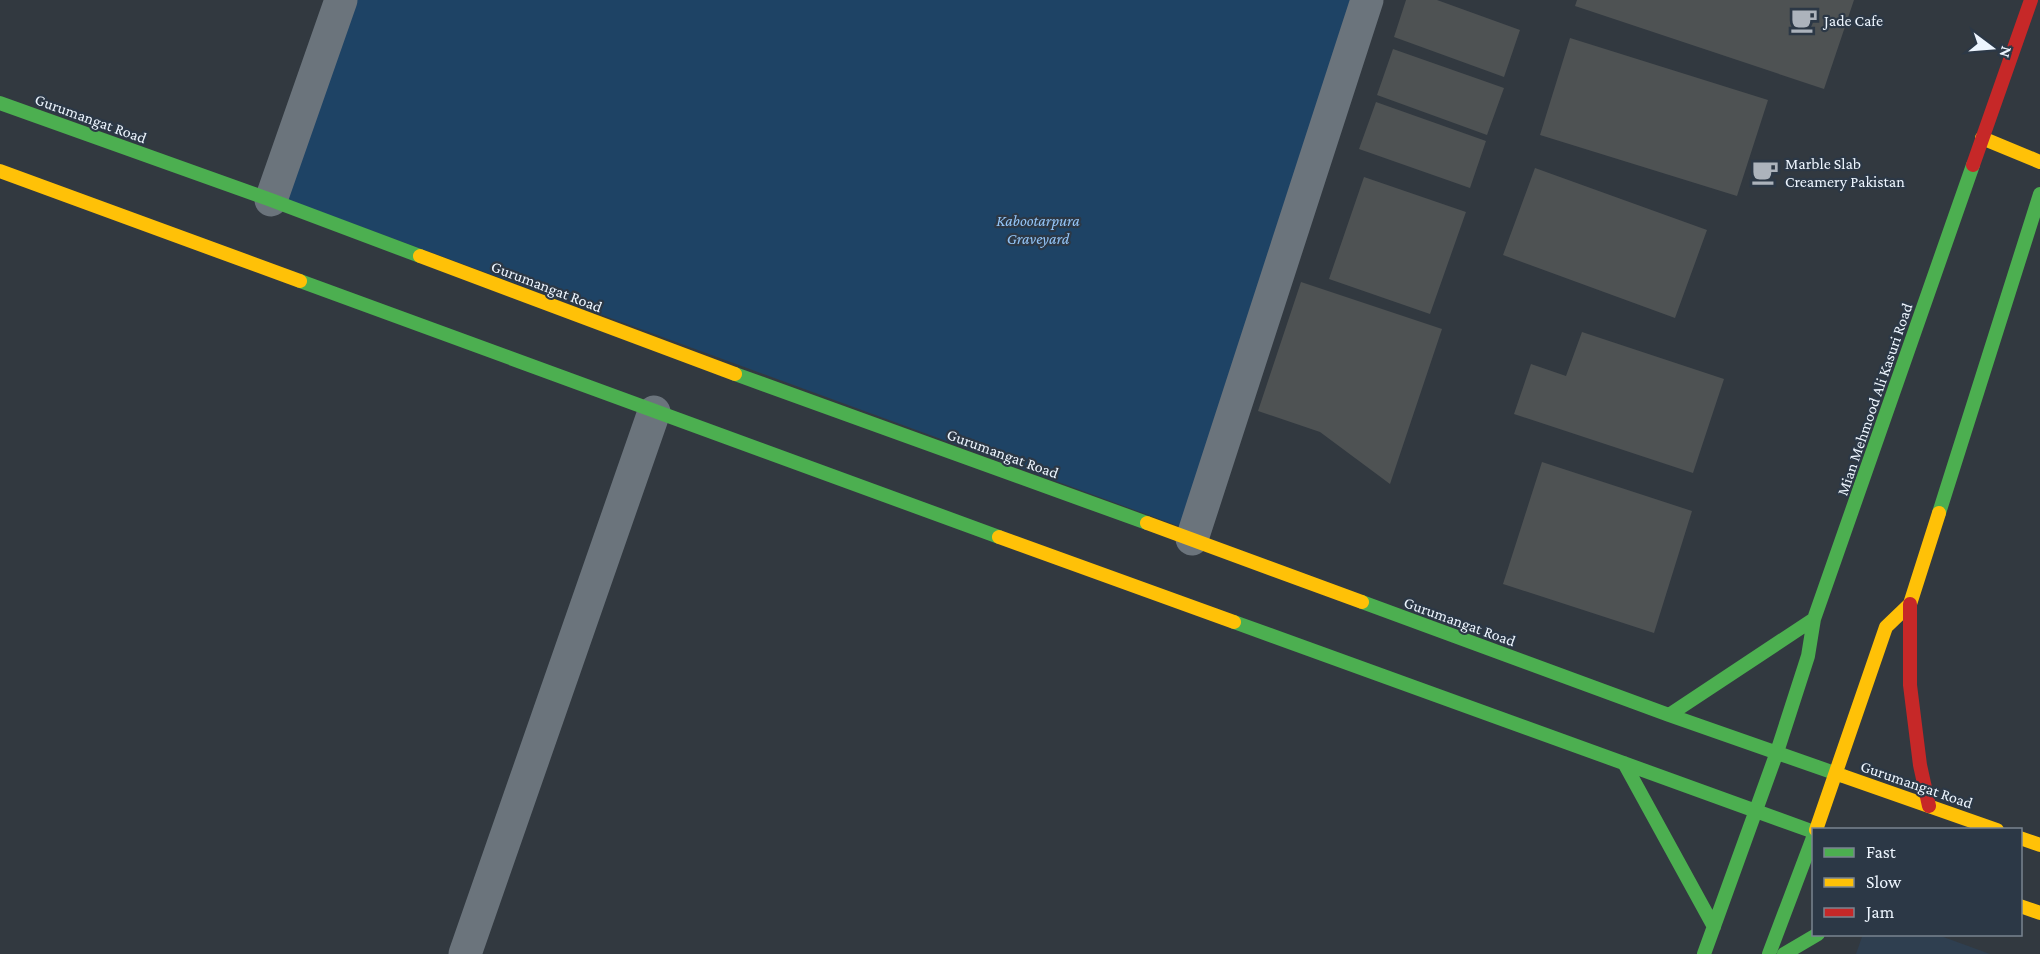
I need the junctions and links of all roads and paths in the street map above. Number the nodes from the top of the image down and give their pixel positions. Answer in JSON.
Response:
{"nodes":[{"id":1,"x":341,"y":0,"type":"edge"},
{"id":2,"x":1367,"y":0,"type":"edge"},
{"id":3,"x":2031,"y":0,"type":"edge"},
{"id":4,"x":0,"y":104,"type":"edge"},
{"id":5,"x":1982,"y":138,"type":"junction"},
{"id":6,"x":2040,"y":162,"type":"edge"},
{"id":7,"x":0,"y":171,"type":"edge"},
{"id":8,"x":2040,"y":194,"type":"edge"},
{"id":9,"x":271,"y":200,"type":"junction"},
{"id":10,"x":654,"y":412,"type":"junction"},
{"id":11,"x":1192,"y":539,"type":"junction"},
{"id":12,"x":1910,"y":604,"type":"junction"},
{"id":13,"x":1814,"y":619,"type":"junction"},
{"id":14,"x":1669,"y":716,"type":"junction"},
{"id":15,"x":1777,"y":752,"type":"junction"},
{"id":16,"x":1624,"y":763,"type":"junction"},
{"id":17,"x":1837,"y":773,"type":"junction"},
{"id":18,"x":1929,"y":806,"type":"junction"},
{"id":19,"x":1756,"y":812,"type":"junction"},
{"id":20,"x":1816,"y":828,"type":"edge"},
{"id":21,"x":1991,"y":828,"type":"edge"},
{"id":22,"x":1812,"y":831,"type":"edge"},
{"id":23,"x":1812,"y":837,"type":"edge"},
{"id":24,"x":2022,"y":839,"type":"edge"},
{"id":25,"x":2040,"y":845,"type":"edge"},
{"id":26,"x":2022,"y":907,"type":"edge"},
{"id":27,"x":2040,"y":913,"type":"edge"},
{"id":28,"x":1714,"y":927,"type":"junction"},
{"id":29,"x":1815,"y":936,"type":"edge"},
{"id":30,"x":465,"y":954,"type":"edge"},
{"id":31,"x":1704,"y":954,"type":"edge"},
{"id":32,"x":1769,"y":954,"type":"edge"},
{"id":33,"x":1784,"y":954,"type":"edge"}],
"edges":[{"from":1,"to":9,"type":"street"},
{"from":2,"to":11,"type":"street"},
{"from":3,"to":5,"type":"main road","name":"Mian Mehmood Ali Kasuri Road"},
{"from":4,"to":9,"type":"main road","name":"Gurumangat Road"},
{"from":5,"to":6,"type":"main road"},
{"from":5,"to":13,"type":"main road","name":"Mian Mehmood Ali Kasuri Road"},
{"from":7,"to":10,"type":"main road"},
{"from":8,"to":12,"type":"main road"},
{"from":9,"to":11,"type":"main road","name":"Gurumangat Road"},
{"from":10,"to":16,"type":"main road"},
{"from":10,"to":30,"type":"street"},
{"from":11,"to":14,"type":"main road","name":"Gurumangat Road"},
{"from":12,"to":17,"type":"main road"},
{"from":12,"to":18,"type":"main road"},
{"from":13,"to":14,"type":"main road"},
{"from":13,"to":15,"type":"main road","name":"Mian Mehmood Ali Kasuri Road"},
{"from":14,"to":15,"type":"main road","name":"Gurumangat Road"},
{"from":15,"to":17,"type":"main road","name":"Gurumangat Road"},
{"from":15,"to":19,"type":"main road","name":"Mian Mehmood Ali Kasuri Road"},
{"from":16,"to":19,"type":"main road"},
{"from":16,"to":28,"type":"main road"},
{"from":17,"to":18,"type":"main road","name":"Gurumangat Road"},
{"from":17,"to":20,"type":"main road"},
{"from":18,"to":21,"type":"main road","name":"Gurumangat Road"},
{"from":19,"to":22,"type":"main road"},
{"from":19,"to":28,"type":"main road","name":"Mian Mehmood Ali Kasuri Road"},
{"from":23,"to":32,"type":"main road"},
{"from":24,"to":25,"type":"main road"},
{"from":26,"to":27,"type":"main road"},
{"from":28,"to":31,"type":"main road","name":"Mian Mehmood Ali Kasuri Road"},
{"from":29,"to":33,"type":"main road"}]}
